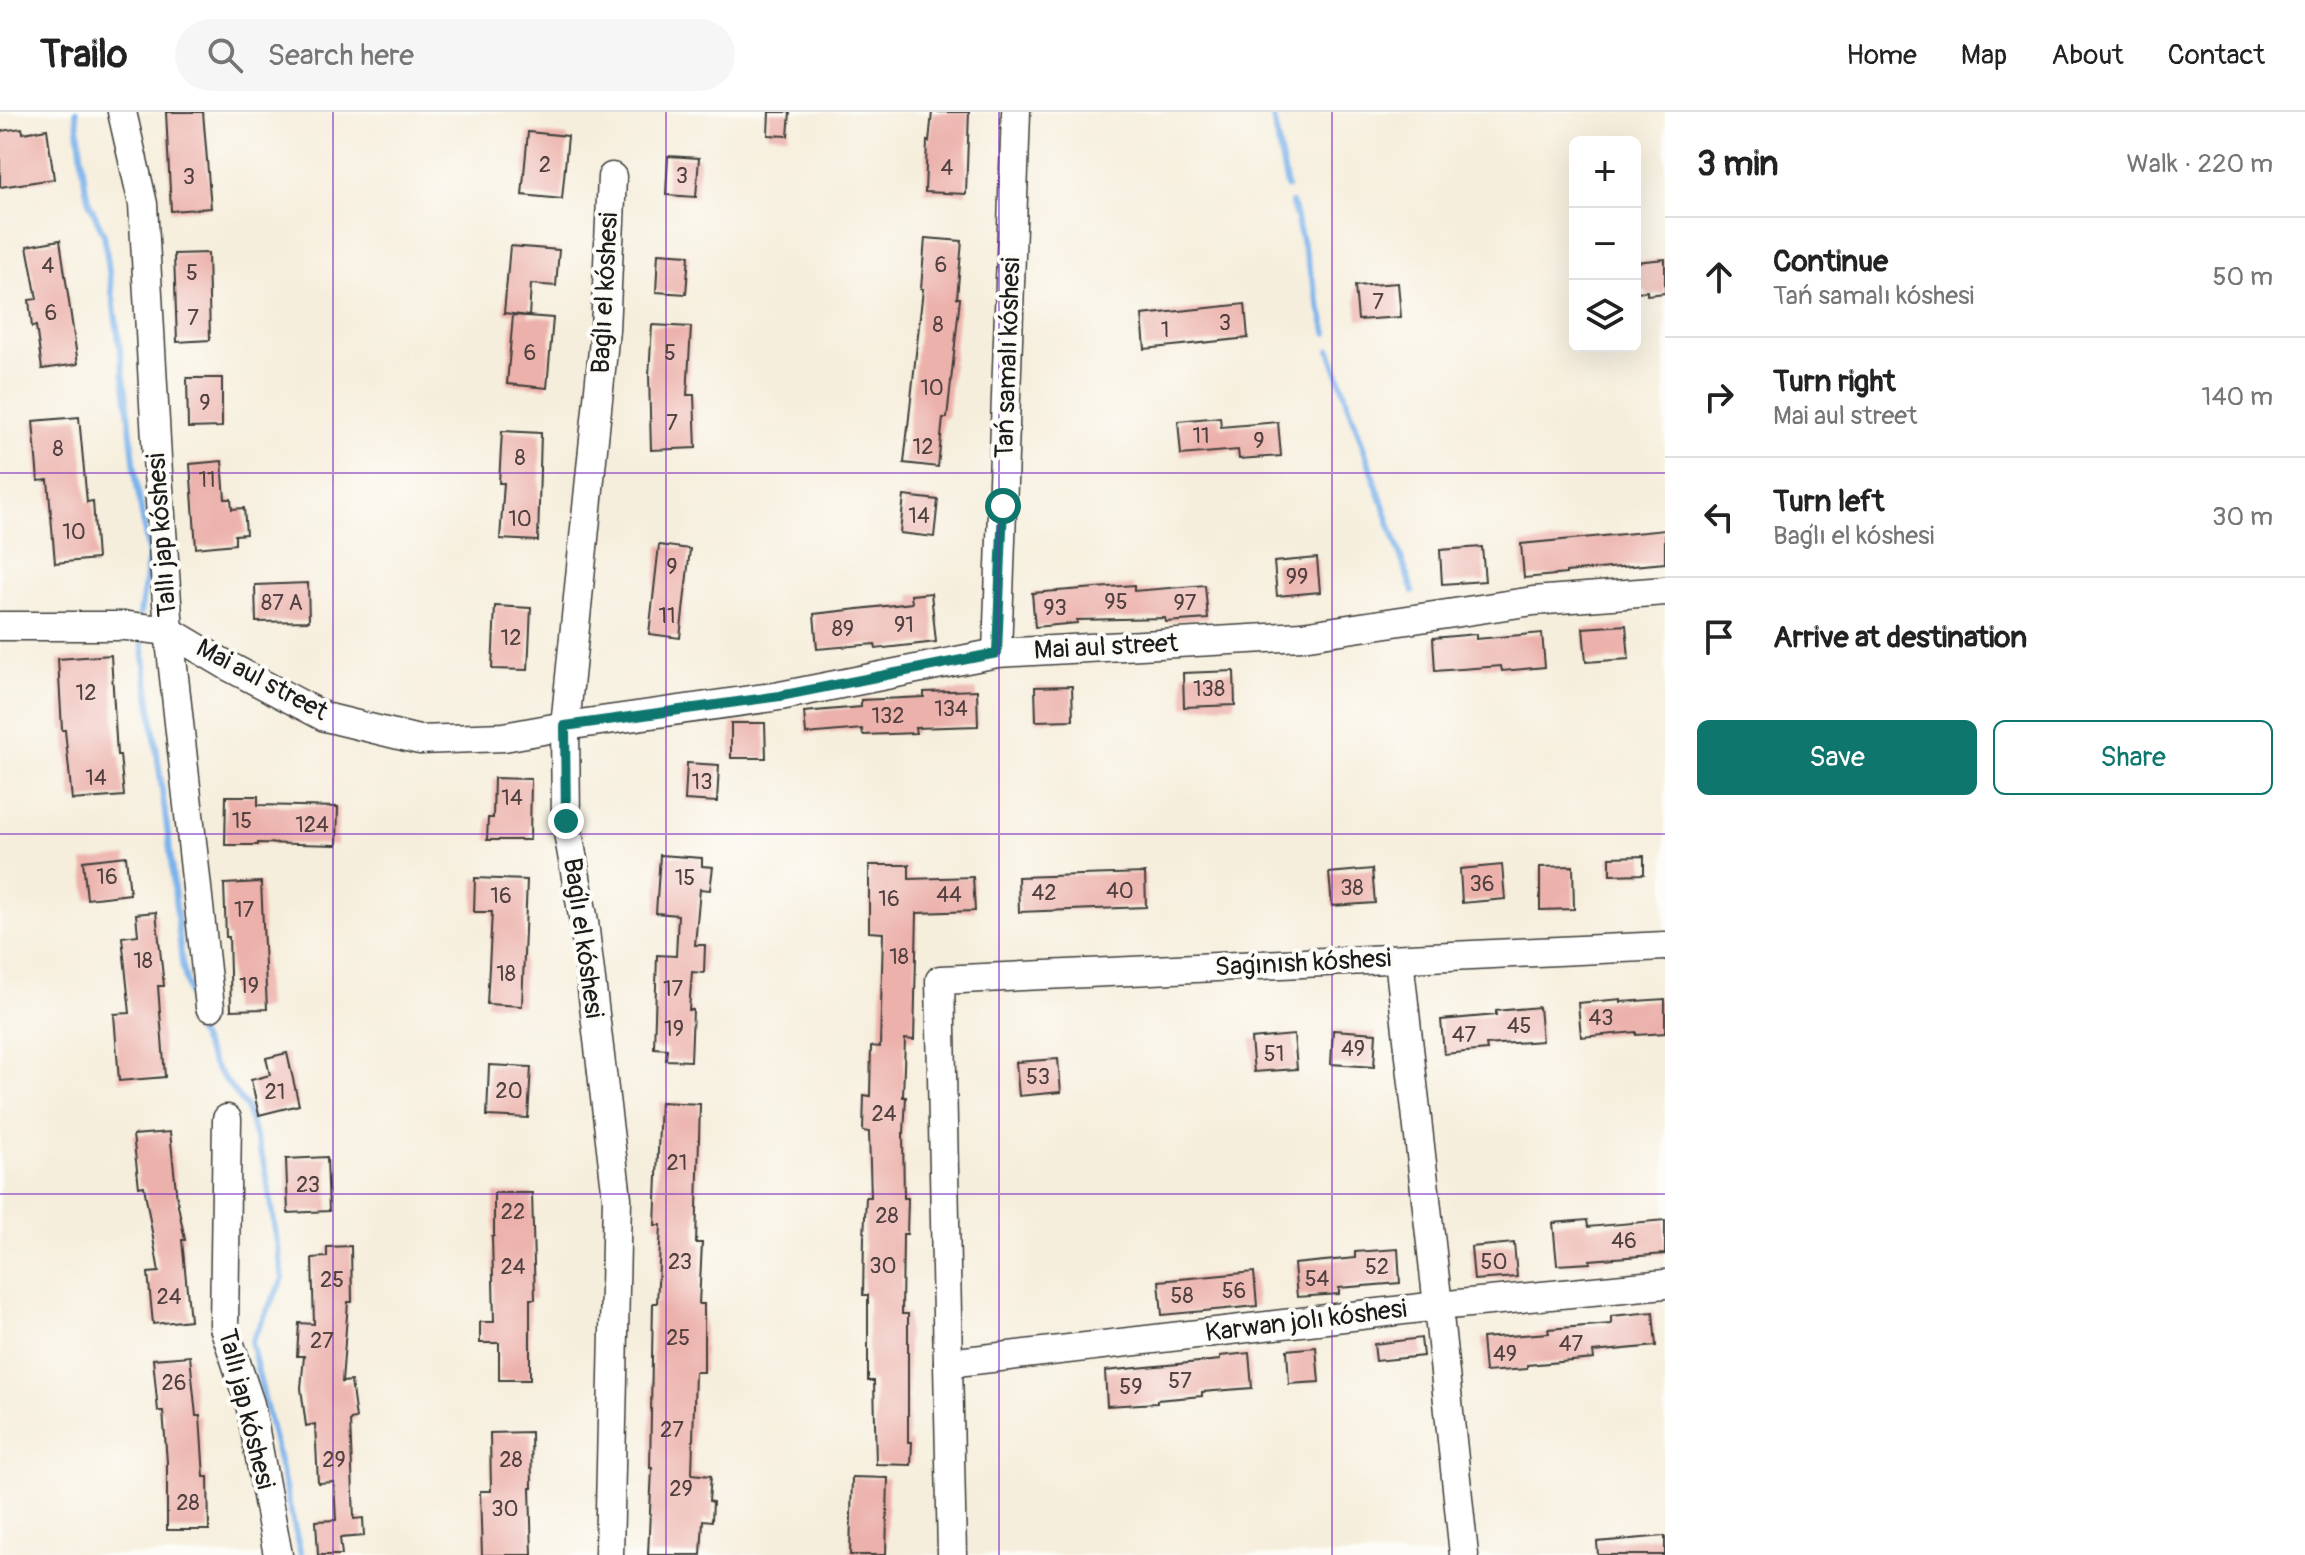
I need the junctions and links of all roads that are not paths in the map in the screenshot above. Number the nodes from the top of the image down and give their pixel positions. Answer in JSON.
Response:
{"nodes":[{"id":1,"x":122,"y":112,"type":"edge"},
{"id":2,"x":1016,"y":112,"type":"edge"},
{"id":3,"x":612,"y":177,"type":"dead end"},
{"id":4,"x":1665,"y":591,"type":"edge"},
{"id":5,"x":0,"y":626,"type":"edge"},
{"id":6,"x":169,"y":631,"type":"junction"},
{"id":7,"x":997,"y":653,"type":"junction"},
{"id":8,"x":565,"y":726,"type":"junction"},
{"id":9,"x":1665,"y":946,"type":"edge"},
{"id":10,"x":1399,"y":959,"type":"junction"},
{"id":11,"x":210,"y":1007,"type":"dead end"},
{"id":12,"x":227,"y":1119,"type":"dead end"},
{"id":13,"x":1665,"y":1284,"type":"edge"},
{"id":14,"x":1438,"y":1306,"type":"junction"},
{"id":15,"x":948,"y":1363,"type":"junction"},
{"id":16,"x":278,"y":1555,"type":"edge"},
{"id":17,"x":609,"y":1555,"type":"edge"},
{"id":18,"x":952,"y":1555,"type":"edge"},
{"id":19,"x":1464,"y":1555,"type":"edge"}],
"edges":[{"from":1,"to":6,"type":"street","name":"Tallı jap kóshesi"},
{"from":2,"to":7,"type":"street","name":"Tań samalı kóshesi"},
{"from":3,"to":8,"type":"street","name":"Baǵlı el kóshesi"},
{"from":4,"to":7,"type":"street","name":"Mai aul street"},
{"from":5,"to":6,"type":"street","name":"Mai aul street"},
{"from":6,"to":8,"type":"street","name":"Mai aul street"},
{"from":6,"to":11,"type":"street","name":"Tallı jap kóshesi"},
{"from":7,"to":8,"type":"street","name":"Mai aul street"},
{"from":8,"to":17,"type":"street","name":"Baǵlı el kóshesi"},
{"from":9,"to":10,"type":"street","name":"Saǵınısh kóshesi"},
{"from":10,"to":14,"type":"street"},
{"from":10,"to":15,"type":"street","name":"Saǵınısh kóshesi"},
{"from":12,"to":16,"type":"street","name":"Tallı jap kóshesi"},
{"from":13,"to":14,"type":"street","name":"Karwan jolı kóshesi"},
{"from":14,"to":15,"type":"street","name":"Karwan jolı kóshesi"},
{"from":14,"to":19,"type":"street"},
{"from":15,"to":18,"type":"street"}]}
